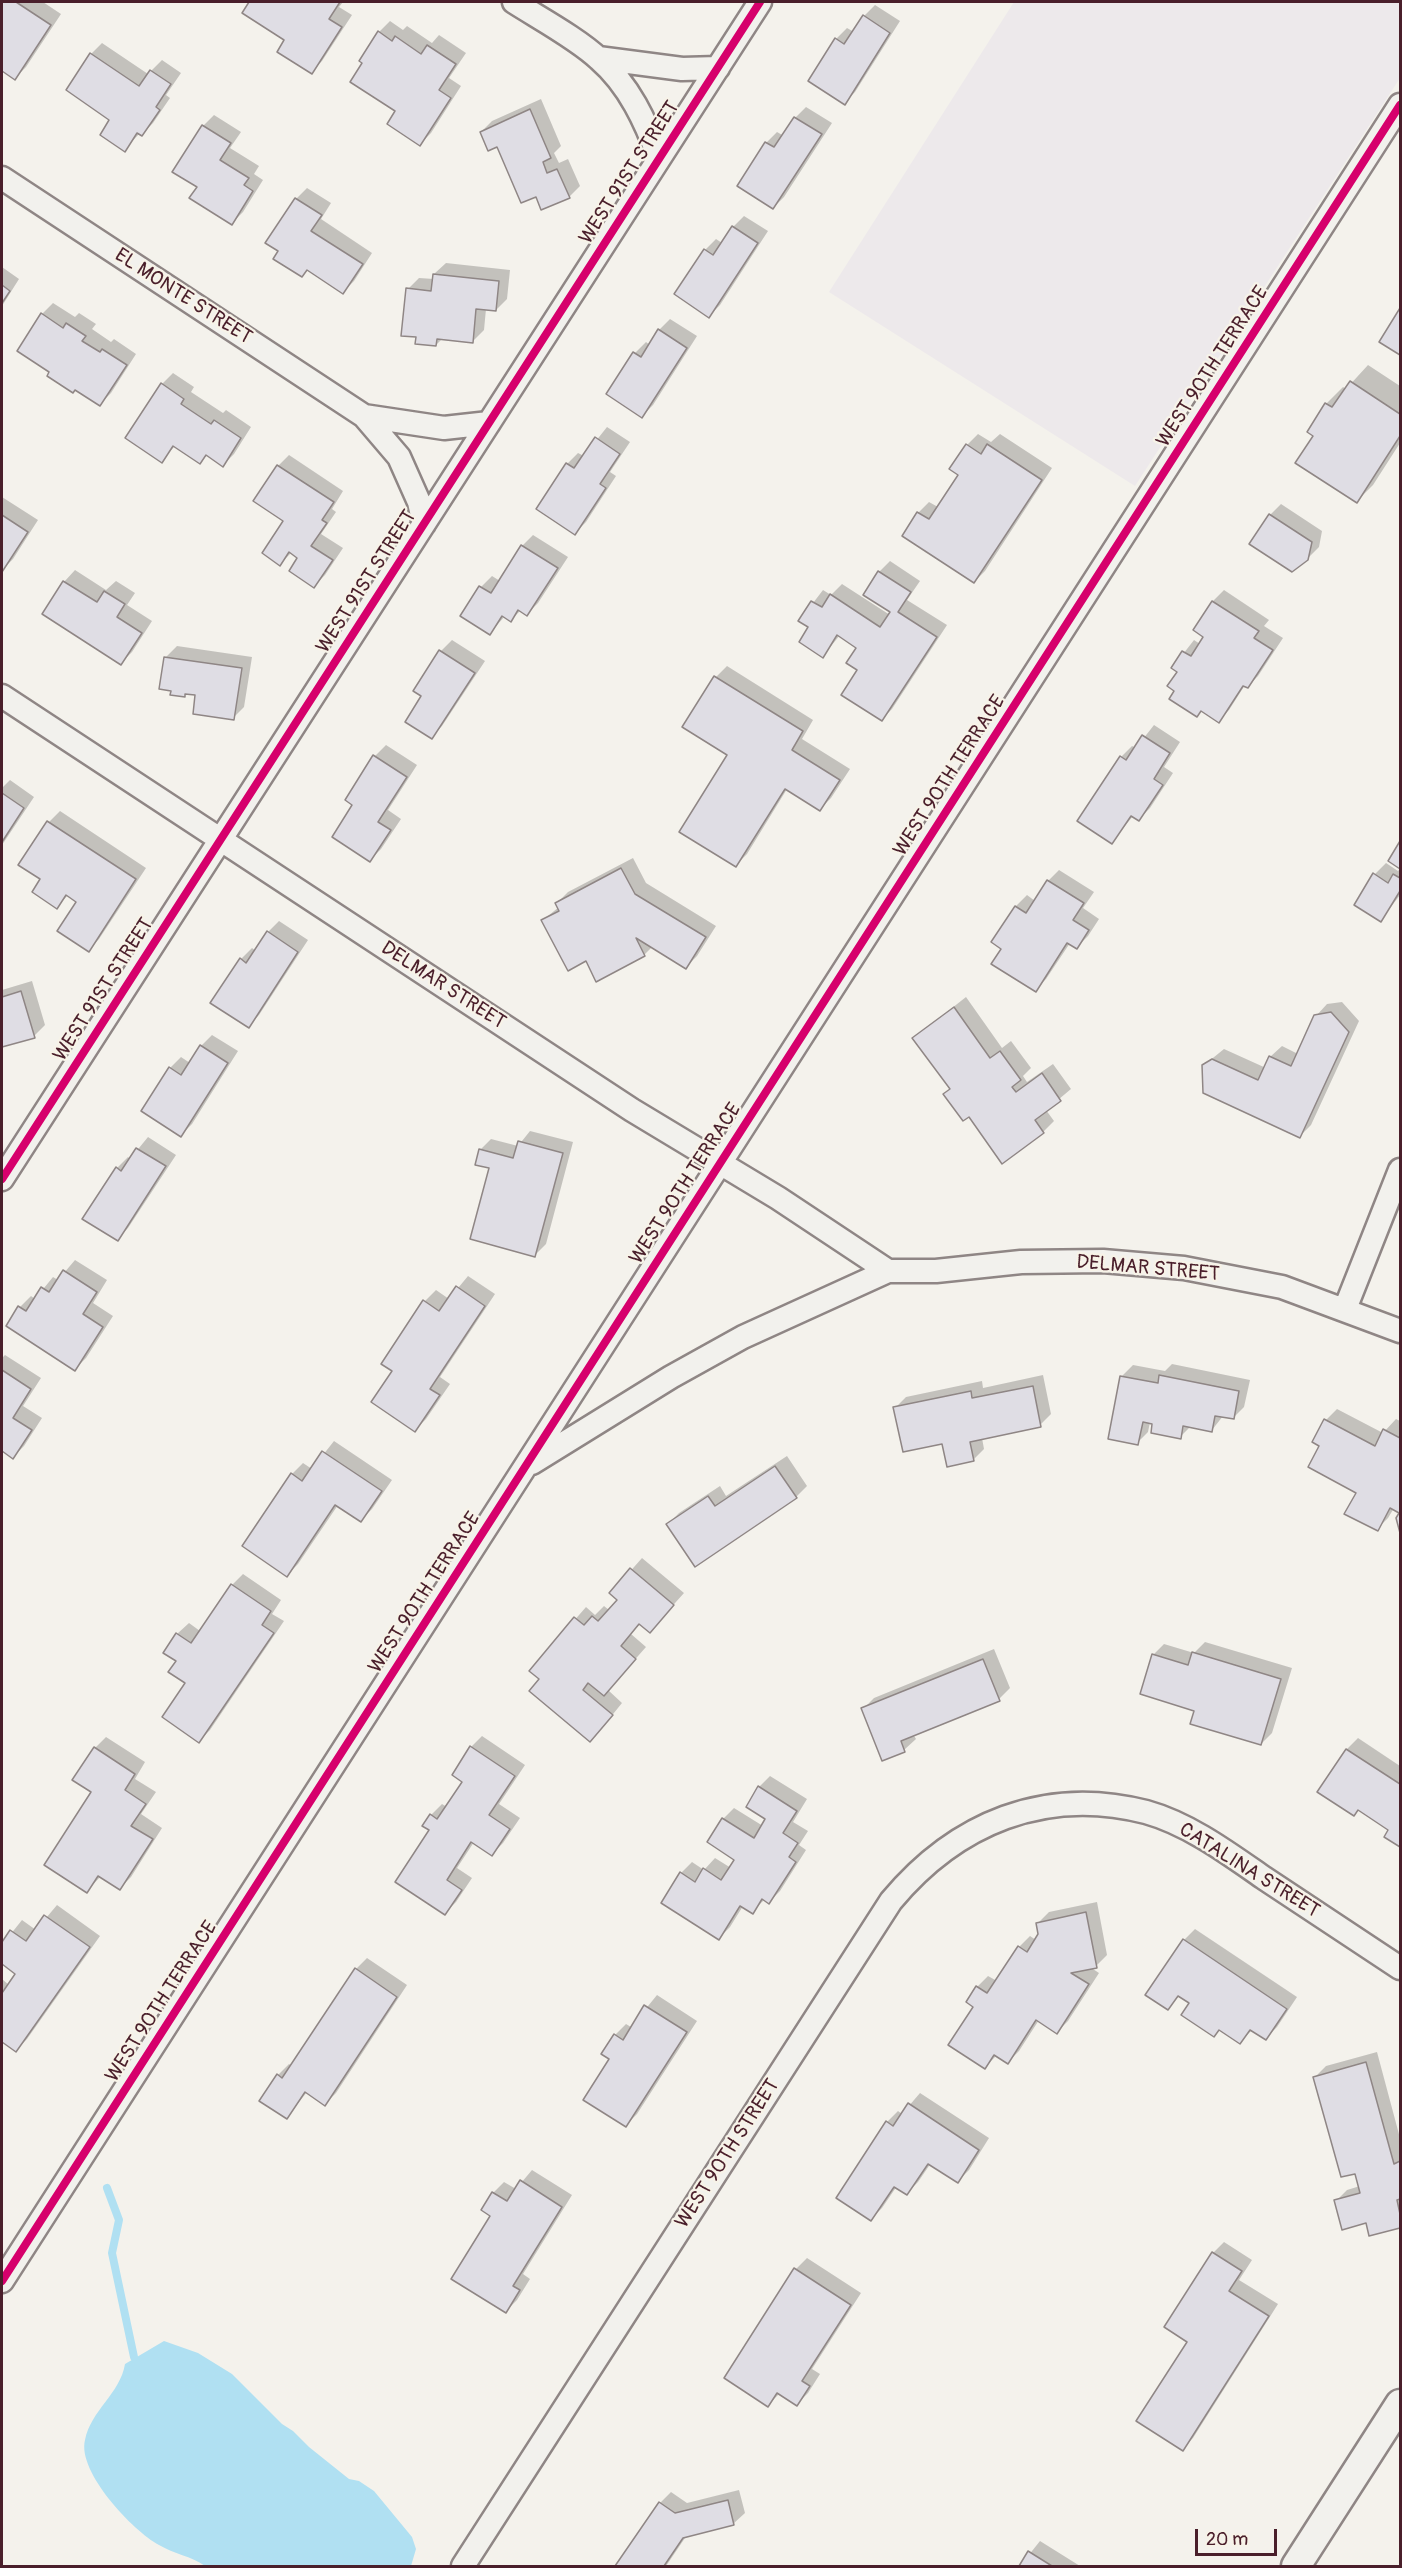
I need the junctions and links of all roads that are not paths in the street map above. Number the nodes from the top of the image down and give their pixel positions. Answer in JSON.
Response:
{"nodes":[{"id":1,"x":514,"y":2,"type":"edge"},
{"id":2,"x":760,"y":2,"type":"edge"},
{"id":3,"x":598,"y":58,"type":"junction"},
{"id":4,"x":718,"y":68,"type":"junction"},
{"id":5,"x":1401,"y":105,"type":"edge"},
{"id":6,"x":659,"y":158,"type":"junction"},
{"id":7,"x":2,"y":178,"type":"edge"},
{"id":8,"x":364,"y":416,"type":"junction"},
{"id":9,"x":489,"y":423,"type":"junction"},
{"id":10,"x":424,"y":524,"type":"junction"},
{"id":11,"x":2,"y":696,"type":"edge"},
{"id":12,"x":220,"y":840,"type":"junction"},
{"id":13,"x":26,"y":1141,"type":"junction"},
{"id":14,"x":2,"y":1150,"type":"edge"},
{"id":15,"x":719,"y":1162,"type":"junction"},
{"id":16,"x":1401,"y":1170,"type":"edge"},
{"id":17,"x":2,"y":1179,"type":"edge"},
{"id":18,"x":888,"y":1271,"type":"junction"},
{"id":19,"x":1345,"y":1310,"type":"junction"},
{"id":20,"x":1401,"y":1331,"type":"edge"},
{"id":21,"x":528,"y":1465,"type":"junction"},
{"id":22,"x":1049,"y":1806,"type":"joint"},
{"id":23,"x":1401,"y":1968,"type":"edge"},
{"id":24,"x":2,"y":2282,"type":"edge"},
{"id":25,"x":1401,"y":2404,"type":"edge"},
{"id":26,"x":463,"y":2566,"type":"edge"},
{"id":27,"x":1296,"y":2566,"type":"edge"}],
"edges":[{"from":1,"to":3,"type":"street"},
{"from":2,"to":4,"type":"street","name":"WEST 91ST STREET"},
{"from":3,"to":4,"type":"street"},
{"from":3,"to":6,"type":"street"},
{"from":4,"to":6,"type":"street","name":"WEST 91ST STREET"},
{"from":5,"to":15,"type":"street","name":"WEST 90TH TERRACE"},
{"from":6,"to":9,"type":"street","name":"WEST 91ST STREET"},
{"from":7,"to":8,"type":"street","name":"EL MONTE STREET"},
{"from":8,"to":9,"type":"street","name":"EL MONTE STREET"},
{"from":8,"to":10,"type":"street","name":"EL MONTE STREET"},
{"from":9,"to":10,"type":"street","name":"WEST 91ST STREET"},
{"from":10,"to":12,"type":"street","name":"WEST 91ST STREET"},
{"from":11,"to":12,"type":"street","name":"DELMAR STREET"},
{"from":12,"to":13,"type":"street","name":"WEST 91ST STREET"},
{"from":12,"to":15,"type":"street","name":"DELMAR STREET"},
{"from":13,"to":14,"type":"street"},
{"from":13,"to":17,"type":"street","name":"WEST 91ST STREET"},
{"from":15,"to":18,"type":"street","name":"DELMAR STREET"},
{"from":15,"to":21,"type":"street","name":"WEST 90TH TERRACE"},
{"from":16,"to":19,"type":"street"},
{"from":18,"to":19,"type":"street","name":"DELMAR STREET"},
{"from":18,"to":21,"type":"street","name":"DELMAR STREET"},
{"from":19,"to":20,"type":"street","name":"DELMAR STREET"},
{"from":21,"to":24,"type":"street","name":"WEST 90TH TERRACE"},
{"from":22,"to":23,"type":"street","name":"CATALINA STREET"},
{"from":22,"to":26,"type":"street","name":"WEST 90TH STREET"},
{"from":25,"to":27,"type":"street"}]}
